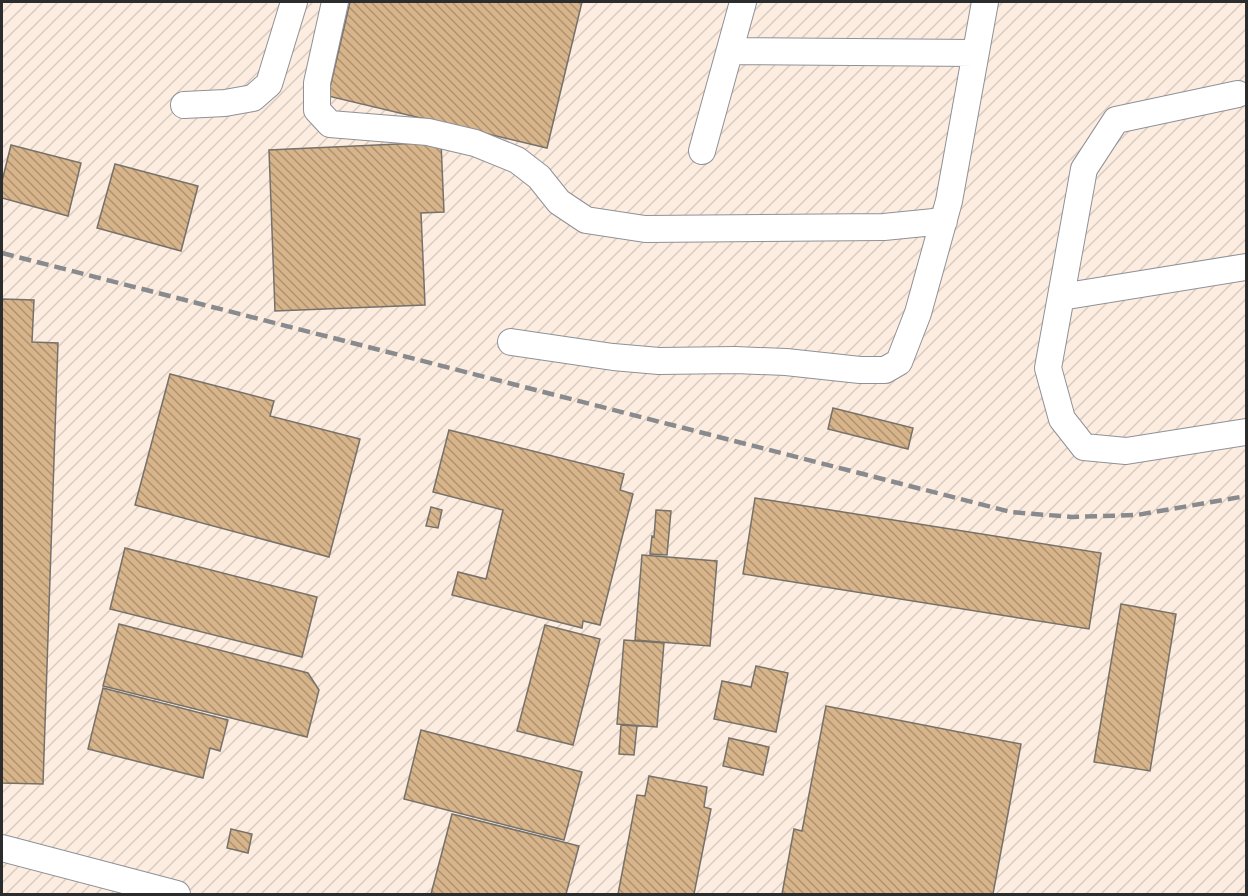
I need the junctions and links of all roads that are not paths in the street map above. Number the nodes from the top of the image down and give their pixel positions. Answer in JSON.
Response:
{"nodes":[{"id":1,"x":294,"y":2,"type":"edge"},
{"id":2,"x":335,"y":2,"type":"edge"},
{"id":3,"x":743,"y":2,"type":"edge"},
{"id":4,"x":985,"y":2,"type":"edge"},
{"id":5,"x":730,"y":51,"type":"junction"},
{"id":6,"x":975,"y":53,"type":"junction"},
{"id":7,"x":1238,"y":94,"type":"dead end"},
{"id":8,"x":184,"y":105,"type":"dead end"},
{"id":9,"x":702,"y":151,"type":"dead end"},
{"id":10,"x":944,"y":221,"type":"junction"},
{"id":11,"x":1246,"y":267,"type":"edge"},
{"id":12,"x":1061,"y":297,"type":"junction"},
{"id":13,"x":511,"y":342,"type":"dead end"},
{"id":14,"x":1246,"y":432,"type":"edge"},
{"id":15,"x":2,"y":848,"type":"edge"},
{"id":16,"x":177,"y":894,"type":"edge"}],
"edges":[{"from":1,"to":8,"type":"street"},
{"from":2,"to":10,"type":"street"},
{"from":3,"to":5,"type":"street"},
{"from":4,"to":6,"type":"street"},
{"from":5,"to":6,"type":"street"},
{"from":5,"to":9,"type":"street"},
{"from":6,"to":10,"type":"street"},
{"from":7,"to":12,"type":"street"},
{"from":10,"to":13,"type":"street"},
{"from":11,"to":12,"type":"street"},
{"from":12,"to":14,"type":"street"},
{"from":15,"to":16,"type":"street"}]}
